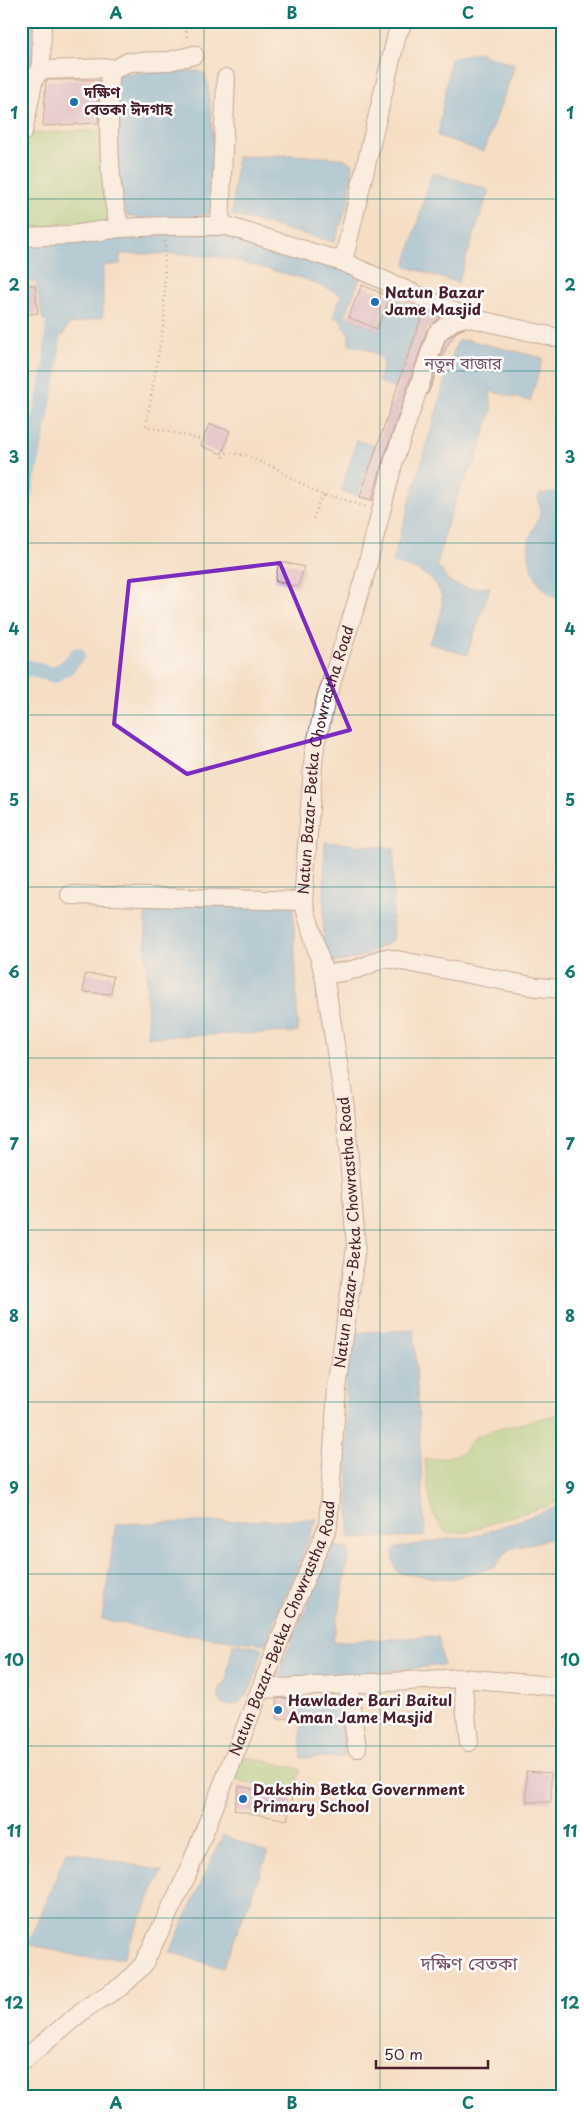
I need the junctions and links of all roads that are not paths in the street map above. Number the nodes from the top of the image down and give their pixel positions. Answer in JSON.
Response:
{"nodes":[{"id":1,"x":42,"y":21,"type":"edge"},
{"id":2,"x":404,"y":21,"type":"edge"},
{"id":3,"x":194,"y":55,"type":"dead end"},
{"id":4,"x":41,"y":70,"type":"junction"},
{"id":5,"x":110,"y":72,"type":"junction"},
{"id":6,"x":226,"y":78,"type":"dead end"},
{"id":7,"x":21,"y":132,"type":"edge"},
{"id":8,"x":220,"y":226,"type":"junction"},
{"id":9,"x":120,"y":228,"type":"junction"},
{"id":10,"x":21,"y":237,"type":"edge"},
{"id":11,"x":343,"y":262,"type":"junction"},
{"id":12,"x":466,"y":317,"type":"junction"},
{"id":13,"x":563,"y":340,"type":"edge"},
{"id":14,"x":70,"y":895,"type":"dead end"},
{"id":15,"x":303,"y":901,"type":"junction"},
{"id":16,"x":324,"y":974,"type":"junction"},
{"id":17,"x":563,"y":989,"type":"edge"},
{"id":18,"x":462,"y":1678,"type":"junction"},
{"id":19,"x":348,"y":1684,"type":"junction"},
{"id":20,"x":563,"y":1687,"type":"edge"},
{"id":21,"x":262,"y":1688,"type":"junction"},
{"id":22,"x":469,"y":1742,"type":"dead end"},
{"id":23,"x":357,"y":1748,"type":"dead end"},
{"id":24,"x":21,"y":2062,"type":"edge"}],
"edges":[{"from":1,"to":4,"type":"street"},
{"from":2,"to":11,"type":"street"},
{"from":3,"to":5,"type":"street"},
{"from":4,"to":5,"type":"street"},
{"from":4,"to":7,"type":"street"},
{"from":5,"to":9,"type":"street"},
{"from":6,"to":8,"type":"street"},
{"from":8,"to":9,"type":"street"},
{"from":8,"to":11,"type":"street"},
{"from":9,"to":10,"type":"street"},
{"from":11,"to":12,"type":"street"},
{"from":12,"to":13,"type":"street"},
{"from":12,"to":15,"type":"street","name":"Natun Bazar-Betka Chowrastha Road"},
{"from":14,"to":15,"type":"street"},
{"from":15,"to":16,"type":"street","name":"Natun Bazar-Betka Chowrastha Road"},
{"from":16,"to":17,"type":"street"},
{"from":16,"to":21,"type":"street","name":"Natun Bazar-Betka Chowrastha Road"},
{"from":18,"to":19,"type":"street"},
{"from":18,"to":20,"type":"street"},
{"from":18,"to":22,"type":"street"},
{"from":19,"to":21,"type":"street"},
{"from":19,"to":23,"type":"street"},
{"from":21,"to":24,"type":"street","name":"Natun Bazar-Betka Chowrastha Road"}]}
